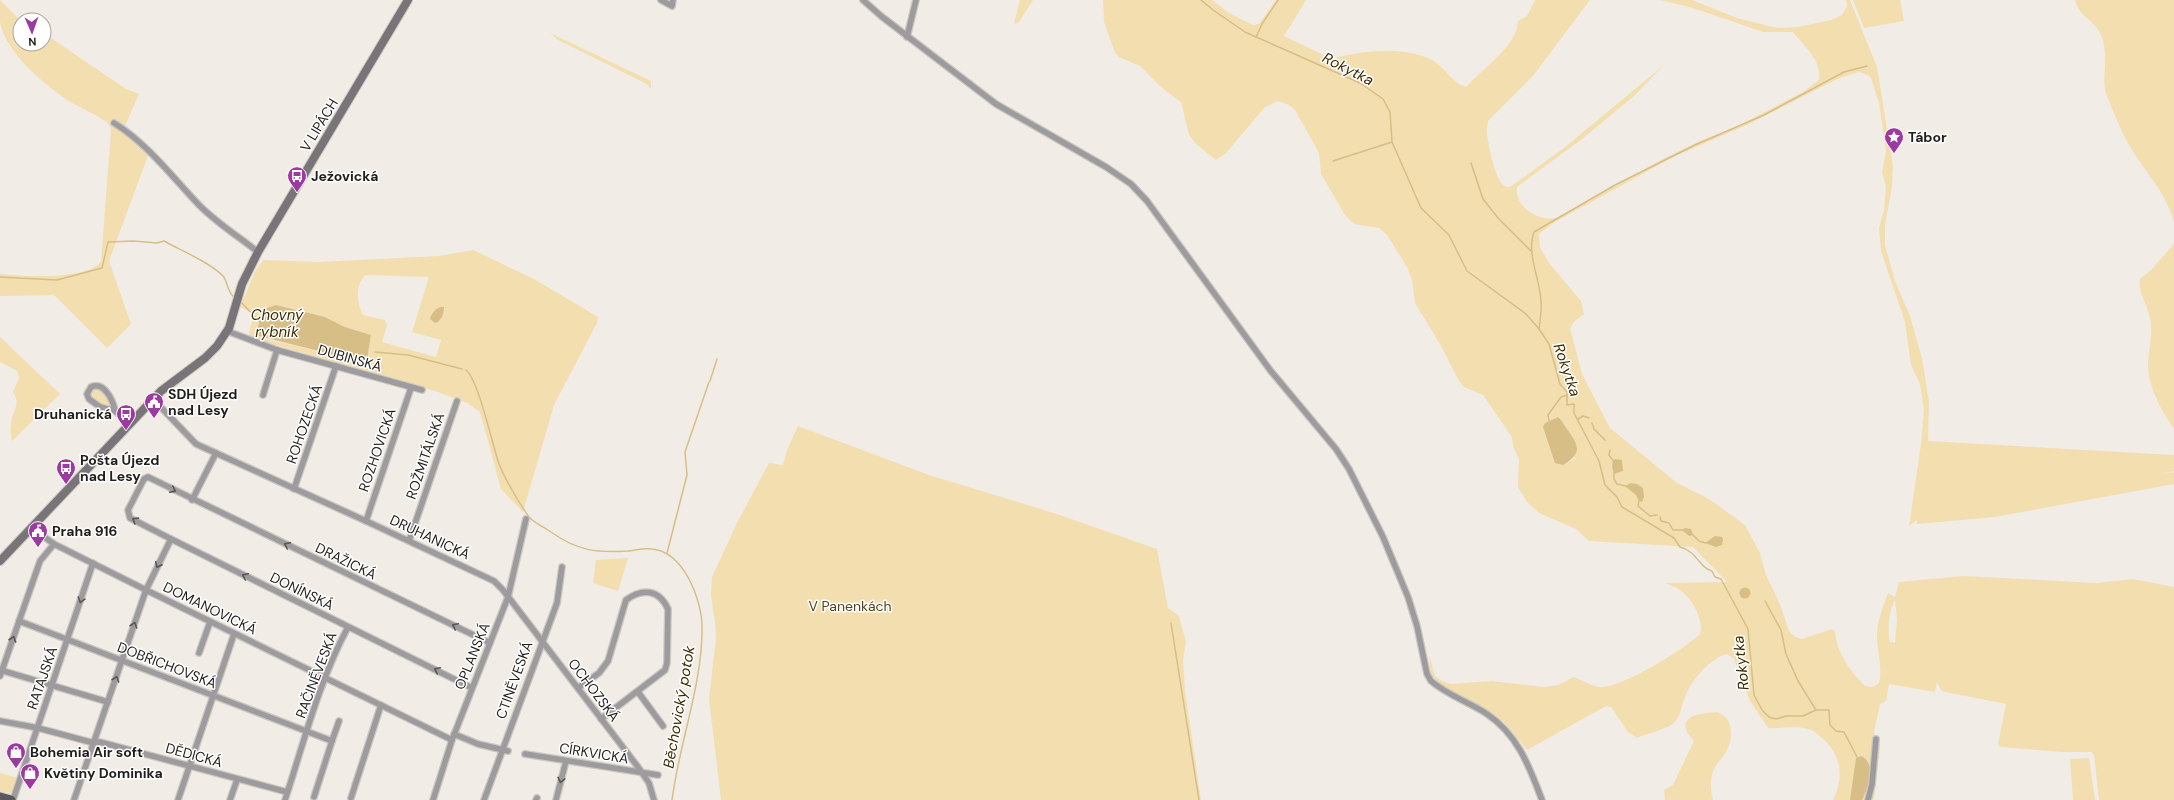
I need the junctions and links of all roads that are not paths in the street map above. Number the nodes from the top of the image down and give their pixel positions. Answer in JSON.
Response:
{"nodes":[{"id":1,"x":408,"y":0,"type":"edge"},
{"id":2,"x":661,"y":0,"type":"edge"},
{"id":3,"x":863,"y":0,"type":"edge"},
{"id":4,"x":916,"y":0,"type":"edge"},
{"id":5,"x":673,"y":3,"type":"edge"},
{"id":6,"x":907,"y":36,"type":"junction"},
{"id":7,"x":114,"y":123,"type":"dead end"},
{"id":8,"x":258,"y":252,"type":"junction"},
{"id":9,"x":227,"y":331,"type":"junction"},
{"id":10,"x":277,"y":350,"type":"junction"},
{"id":11,"x":336,"y":366,"type":"junction"},
{"id":12,"x":411,"y":388,"type":"junction"},
{"id":13,"x":422,"y":390,"type":"dead end"},
{"id":14,"x":263,"y":394,"type":"dead end"},
{"id":15,"x":153,"y":399,"type":"junction"},
{"id":16,"x":457,"y":401,"type":"dead end"},
{"id":17,"x":115,"y":411,"type":"junction"},
{"id":18,"x":129,"y":423,"type":"junction"},
{"id":19,"x":216,"y":452,"type":"junction"},
{"id":20,"x":294,"y":489,"type":"junction"},
{"id":21,"x":192,"y":500,"type":"junction"},
{"id":22,"x":128,"y":510,"type":"joint"},
{"id":23,"x":526,"y":519,"type":"dead end"},
{"id":24,"x":366,"y":521,"type":"junction"},
{"id":25,"x":32,"y":528,"type":"junction"},
{"id":26,"x":171,"y":539,"type":"junction"},
{"id":27,"x":409,"y":541,"type":"junction"},
{"id":28,"x":54,"y":544,"type":"junction"},
{"id":29,"x":0,"y":561,"type":"edge"},
{"id":30,"x":93,"y":563,"type":"junction"},
{"id":31,"x":562,"y":567,"type":"dead end"},
{"id":32,"x":146,"y":590,"type":"junction"},
{"id":33,"x":508,"y":597,"type":"junction"},
{"id":34,"x":19,"y":621,"type":"junction"},
{"id":35,"x":210,"y":622,"type":"junction"},
{"id":36,"x":348,"y":626,"type":"junction"},
{"id":37,"x":234,"y":634,"type":"junction"},
{"id":38,"x":68,"y":640,"type":"junction"},
{"id":39,"x":542,"y":640,"type":"junction"},
{"id":40,"x":490,"y":643,"type":"junction"},
{"id":41,"x":199,"y":653,"type":"dead end"},
{"id":42,"x":122,"y":660,"type":"junction"},
{"id":43,"x":1,"y":672,"type":"edge"},
{"id":44,"x":324,"y":678,"type":"junction"},
{"id":45,"x":52,"y":687,"type":"junction"},
{"id":46,"x":472,"y":688,"type":"junction"},
{"id":47,"x":578,"y":688,"type":"junction"},
{"id":48,"x":638,"y":692,"type":"junction"},
{"id":49,"x":213,"y":696,"type":"junction"},
{"id":50,"x":108,"y":702,"type":"junction"},
{"id":51,"x":381,"y":705,"type":"junction"},
{"id":52,"x":601,"y":719,"type":"junction"},
{"id":53,"x":0,"y":721,"type":"edge"},
{"id":54,"x":339,"y":721,"type":"dead end"},
{"id":55,"x":663,"y":726,"type":"dead end"},
{"id":56,"x":38,"y":728,"type":"junction"},
{"id":57,"x":307,"y":732,"type":"junction"},
{"id":58,"x":453,"y":737,"type":"junction"},
{"id":59,"x":1876,"y":739,"type":"dead end"},
{"id":60,"x":332,"y":741,"type":"junction"},
{"id":61,"x":94,"y":743,"type":"junction"},
{"id":62,"x":501,"y":750,"type":"junction"},
{"id":63,"x":508,"y":751,"type":"dead end"},
{"id":64,"x":525,"y":754,"type":"dead end"},
{"id":65,"x":566,"y":761,"type":"junction"},
{"id":66,"x":189,"y":766,"type":"junction"},
{"id":67,"x":642,"y":773,"type":"junction"},
{"id":68,"x":658,"y":775,"type":"dead end"},
{"id":69,"x":237,"y":780,"type":"junction"},
{"id":70,"x":287,"y":792,"type":"junction"},
{"id":71,"x":314,"y":796,"type":"dead end"},
{"id":72,"x":0,"y":797,"type":"edge"},
{"id":73,"x":351,"y":798,"type":"dead end"},
{"id":74,"x":12,"y":800,"type":"edge"},
{"id":75,"x":74,"y":800,"type":"edge"},
{"id":76,"x":178,"y":800,"type":"edge"},
{"id":77,"x":230,"y":800,"type":"edge"},
{"id":78,"x":285,"y":800,"type":"edge"},
{"id":79,"x":433,"y":800,"type":"edge"},
{"id":80,"x":484,"y":800,"type":"edge"},
{"id":81,"x":556,"y":800,"type":"edge"},
{"id":82,"x":654,"y":800,"type":"edge"},
{"id":83,"x":1542,"y":800,"type":"edge"},
{"id":84,"x":1868,"y":800,"type":"edge"}],
"edges":[{"from":1,"to":8,"type":"street","name":"V LIPÁCH"},
{"from":2,"to":5,"type":"street"},
{"from":3,"to":6,"type":"street"},
{"from":4,"to":6,"type":"street"},
{"from":6,"to":83,"type":"street"},
{"from":7,"to":8,"type":"street"},
{"from":8,"to":9,"type":"street","name":"V LIPÁCH"},
{"from":9,"to":10,"type":"street","name":"DUBINSKÁ"},
{"from":9,"to":15,"type":"street","name":"V LIPÁCH"},
{"from":10,"to":11,"type":"street","name":"DUBINSKÁ"},
{"from":10,"to":14,"type":"street"},
{"from":11,"to":12,"type":"street","name":"DUBINSKÁ"},
{"from":11,"to":20,"type":"street","name":"ROHOZECKÁ"},
{"from":12,"to":13,"type":"street","name":"DUBINSKÁ"},
{"from":12,"to":24,"type":"street","name":"ROZHOVICKÁ"},
{"from":15,"to":18,"type":"street","name":"V LIPÁCH"},
{"from":15,"to":19,"type":"street","name":"DRUHANICKÁ"},
{"from":16,"to":27,"type":"street","name":"ROŽMITÁLSKÁ"},
{"from":17,"to":17,"type":"street"},
{"from":17,"to":18,"type":"street"},
{"from":18,"to":25,"type":"street","name":"V LIPÁCH"},
{"from":19,"to":20,"type":"street","name":"DRUHANICKÁ"},
{"from":19,"to":21,"type":"street"},
{"from":20,"to":24,"type":"street","name":"DRUHANICKÁ"},
{"from":22,"to":21,"type":"street","name":"DRAŽICKÁ","one_way":true},
{"from":40,"to":21,"type":"street","name":"DRAŽICKÁ","one_way":true},
{"from":26,"to":22,"type":"street","name":"DONÍNSKÁ","one_way":true},
{"from":23,"to":33,"type":"street","name":"OPLANSKÁ"},
{"from":24,"to":27,"type":"street","name":"DRUHANICKÁ"},
{"from":25,"to":28,"type":"street","name":"DOMANOVICKÁ"},
{"from":25,"to":29,"type":"street","name":"V LIPÁCH"},
{"from":26,"to":32,"type":"street","one_way":true},
{"from":36,"to":26,"type":"street","name":"DONÍNSKÁ","one_way":true},
{"from":27,"to":33,"type":"street","name":"DRUHANICKÁ"},
{"from":28,"to":30,"type":"street","name":"DOMANOVICKÁ"},
{"from":28,"to":34,"type":"street"},
{"from":30,"to":32,"type":"street","name":"DOMANOVICKÁ"},
{"from":30,"to":38,"type":"street","name":"RATAJSKÁ","one_way":true},
{"from":31,"to":39,"type":"street","name":"CTINĚVESKÁ"},
{"from":32,"to":35,"type":"street","name":"DOMANOVICKÁ"},
{"from":42,"to":32,"type":"street","one_way":true},
{"from":33,"to":39,"type":"street","name":"OCHOZSKÁ"},
{"from":33,"to":40,"type":"street","name":"OPLANSKÁ"},
{"from":34,"to":38,"type":"street","name":"DOBŘICHOVSKÁ"},
{"from":43,"to":34,"type":"street","one_way":true},
{"from":35,"to":37,"type":"street","name":"DOMANOVICKÁ"},
{"from":35,"to":41,"type":"street"},
{"from":36,"to":44,"type":"street","name":"RAČINĚVESKÁ"},
{"from":46,"to":36,"type":"street","name":"DONÍNSKÁ","one_way":true},
{"from":37,"to":44,"type":"street","name":"DOMANOVICKÁ"},
{"from":37,"to":49,"type":"street"},
{"from":38,"to":42,"type":"street","name":"DOBŘICHOVSKÁ"},
{"from":38,"to":45,"type":"street","name":"RATAJSKÁ"},
{"from":39,"to":47,"type":"street","name":"OCHOZSKÁ"},
{"from":39,"to":62,"type":"street","name":"CTINĚVESKÁ"},
{"from":40,"to":46,"type":"street","name":"OPLANSKÁ"},
{"from":42,"to":49,"type":"street","name":"DOBŘICHOVSKÁ"},
{"from":50,"to":42,"type":"street","one_way":true},
{"from":43,"to":45,"type":"street"},
{"from":44,"to":51,"type":"street","name":"DOMANOVICKÁ"},
{"from":44,"to":57,"type":"street","name":"RAČINĚVESKÁ"},
{"from":45,"to":50,"type":"street"},
{"from":45,"to":56,"type":"street","name":"RATAJSKÁ"},
{"from":46,"to":58,"type":"street","name":"OPLANSKÁ"},
{"from":47,"to":48,"type":"street"},
{"from":47,"to":52,"type":"street","name":"OCHOZSKÁ"},
{"from":48,"to":52,"type":"street"},
{"from":48,"to":55,"type":"street"},
{"from":49,"to":57,"type":"street","name":"DOBŘICHOVSKÁ"},
{"from":49,"to":66,"type":"street"},
{"from":50,"to":61,"type":"street"},
{"from":51,"to":58,"type":"street","name":"DOMANOVICKÁ"},
{"from":51,"to":73,"type":"street"},
{"from":52,"to":67,"type":"street","name":"OCHOZSKÁ"},
{"from":53,"to":56,"type":"street","name":"DĚDICKÁ"},
{"from":54,"to":60,"type":"street"},
{"from":56,"to":61,"type":"street","name":"DĚDICKÁ"},
{"from":56,"to":74,"type":"street","name":"RATAJSKÁ"},
{"from":57,"to":60,"type":"street","name":"RAČINĚVESKÁ"},
{"from":57,"to":70,"type":"street","name":"RAČINĚVESKÁ"},
{"from":58,"to":62,"type":"street"},
{"from":58,"to":79,"type":"street","name":"OPLANSKÁ"},
{"from":59,"to":84,"type":"street"},
{"from":60,"to":71,"type":"street"},
{"from":61,"to":66,"type":"street","name":"DĚDICKÁ"},
{"from":61,"to":75,"type":"street"},
{"from":62,"to":63,"type":"street"},
{"from":62,"to":80,"type":"street","name":"CTINĚVESKÁ"},
{"from":64,"to":65,"type":"street","name":"CÍRKVICKÁ"},
{"from":65,"to":67,"type":"street","name":"CÍRKVICKÁ"},
{"from":65,"to":81,"type":"street","one_way":true},
{"from":66,"to":69,"type":"street","name":"DĚDICKÁ"},
{"from":66,"to":76,"type":"street"},
{"from":67,"to":68,"type":"street","name":"CÍRKVICKÁ"},
{"from":67,"to":82,"type":"street","name":"OCHOZSKÁ"},
{"from":69,"to":70,"type":"street","name":"DĚDICKÁ"},
{"from":69,"to":77,"type":"street"},
{"from":70,"to":78,"type":"street","name":"RAČINĚVESKÁ"},
{"from":72,"to":74,"type":"main road"}]}
